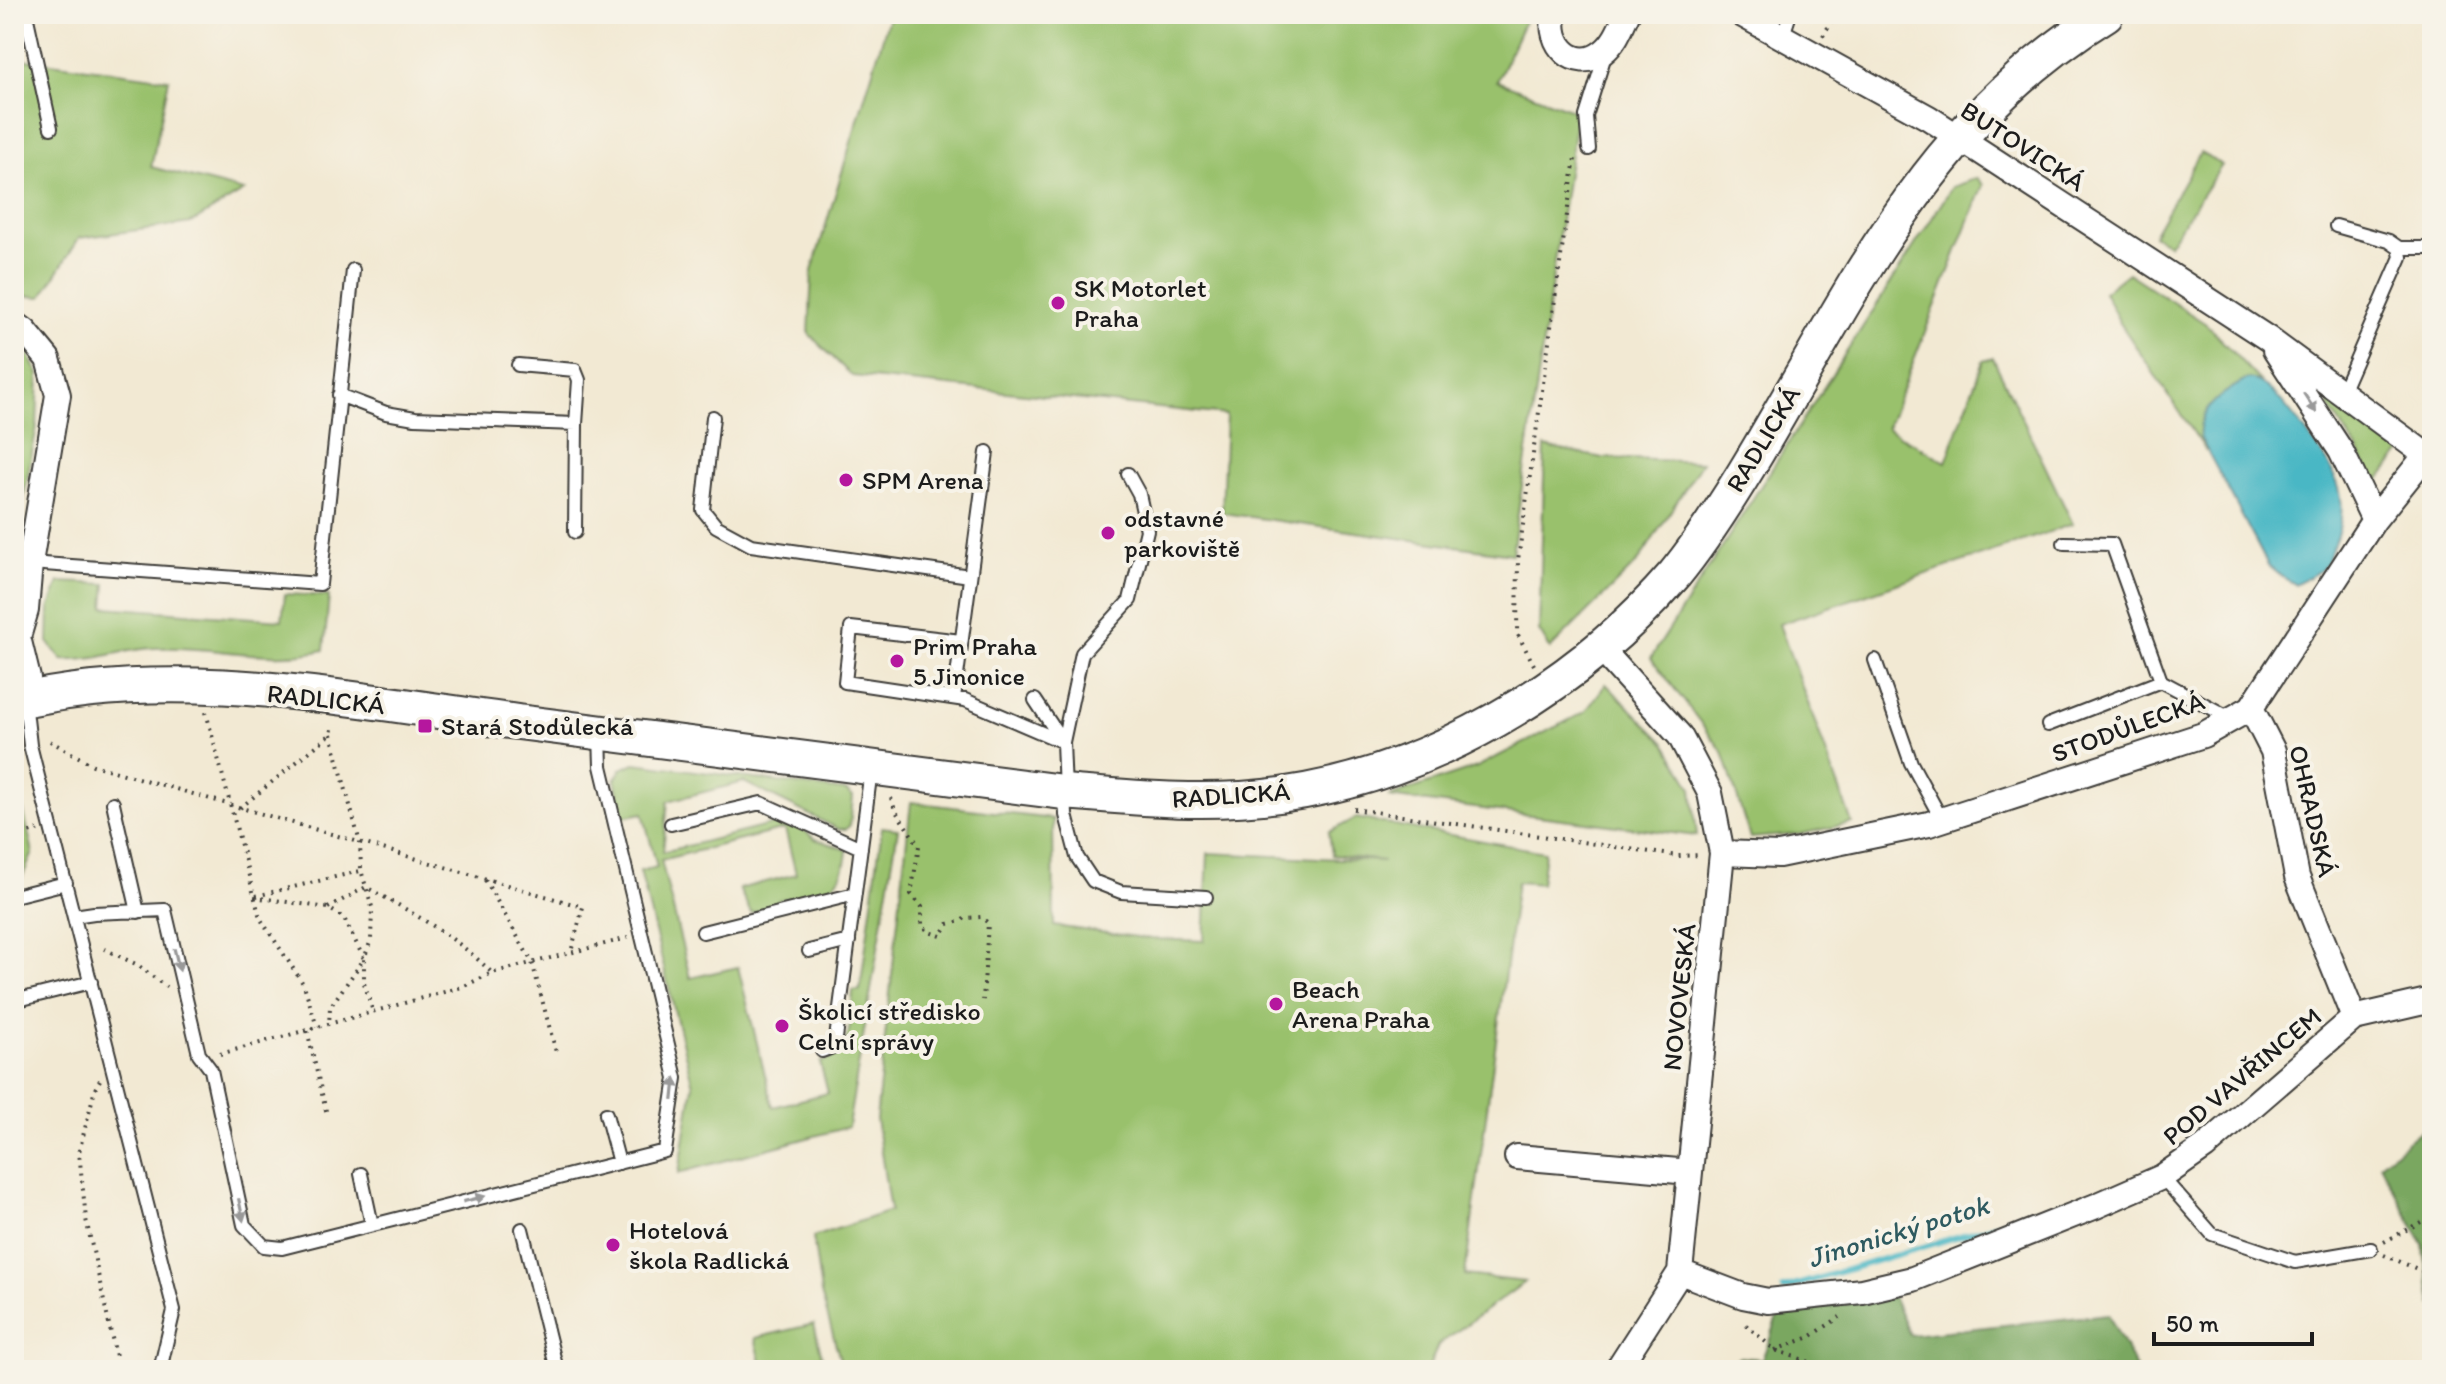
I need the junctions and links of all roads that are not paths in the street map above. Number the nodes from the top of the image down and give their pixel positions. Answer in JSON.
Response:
{"nodes":[{"id":1,"x":26,"y":14,"type":"edge"},
{"id":2,"x":1555,"y":14,"type":"edge"},
{"id":3,"x":1627,"y":14,"type":"edge"},
{"id":4,"x":1741,"y":14,"type":"edge"},
{"id":5,"x":1790,"y":14,"type":"edge"},
{"id":6,"x":2106,"y":14,"type":"edge"},
{"id":7,"x":1782,"y":38,"type":"junction"},
{"id":8,"x":1607,"y":49,"type":"junction"},
{"id":9,"x":51,"y":128,"type":"dead end"},
{"id":10,"x":1959,"y":137,"type":"junction"},
{"id":11,"x":1583,"y":148,"type":"road end"},
{"id":12,"x":2336,"y":226,"type":"dead end"},
{"id":13,"x":2399,"y":248,"type":"junction"},
{"id":14,"x":2432,"y":248,"type":"edge"},
{"id":15,"x":353,"y":270,"type":"dead end"},
{"id":16,"x":14,"y":323,"type":"edge"},
{"id":17,"x":2267,"y":338,"type":"junction"},
{"id":18,"x":518,"y":365,"type":"dead end"},
{"id":19,"x":2342,"y":392,"type":"junction"},
{"id":20,"x":339,"y":395,"type":"junction"},
{"id":21,"x":713,"y":417,"type":"dead end"},
{"id":22,"x":576,"y":424,"type":"junction"},
{"id":23,"x":987,"y":452,"type":"dead end"},
{"id":24,"x":2429,"y":455,"type":"edge"},
{"id":25,"x":1128,"y":474,"type":"dead end"},
{"id":26,"x":2374,"y":520,"type":"junction"},
{"id":27,"x":575,"y":532,"type":"dead end"},
{"id":28,"x":2064,"y":543,"type":"dead end"},
{"id":29,"x":30,"y":563,"type":"junction"},
{"id":30,"x":970,"y":576,"type":"junction"},
{"id":31,"x":16,"y":637,"type":"edge"},
{"id":32,"x":961,"y":641,"type":"junction"},
{"id":33,"x":1601,"y":649,"type":"junction"},
{"id":34,"x":1875,"y":660,"type":"dead end"},
{"id":35,"x":2161,"y":681,"type":"junction"},
{"id":36,"x":954,"y":698,"type":"junction"},
{"id":37,"x":1035,"y":700,"type":"dead end"},
{"id":38,"x":19,"y":701,"type":"edge"},
{"id":39,"x":2241,"y":713,"type":"junction"},
{"id":40,"x":2048,"y":725,"type":"dead end"},
{"id":41,"x":600,"y":733,"type":"junction"},
{"id":42,"x":1063,"y":742,"type":"junction"},
{"id":43,"x":871,"y":766,"type":"junction"},
{"id":44,"x":1063,"y":792,"type":"junction"},
{"id":45,"x":113,"y":803,"type":"dead end"},
{"id":46,"x":1942,"y":820,"type":"junction"},
{"id":47,"x":671,"y":824,"type":"dead end"},
{"id":48,"x":861,"y":848,"type":"junction"},
{"id":49,"x":1722,"y":853,"type":"junction"},
{"id":50,"x":66,"y":883,"type":"junction"},
{"id":51,"x":855,"y":894,"type":"junction"},
{"id":52,"x":14,"y":896,"type":"edge"},
{"id":53,"x":1206,"y":897,"type":"dead end"},
{"id":54,"x":138,"y":912,"type":"junction"},
{"id":55,"x":74,"y":916,"type":"junction"},
{"id":56,"x":703,"y":932,"type":"dead end"},
{"id":57,"x":849,"y":941,"type":"junction"},
{"id":58,"x":809,"y":951,"type":"dead end"},
{"id":59,"x":91,"y":982,"type":"junction"},
{"id":60,"x":2432,"y":1000,"type":"edge"},
{"id":61,"x":14,"y":1001,"type":"edge"},
{"id":62,"x":2354,"y":1018,"type":"junction"},
{"id":63,"x":822,"y":1051,"type":"dead end"},
{"id":64,"x":606,"y":1114,"type":"dead end"},
{"id":65,"x":1517,"y":1157,"type":"dead end"},
{"id":66,"x":619,"y":1163,"type":"junction"},
{"id":67,"x":1690,"y":1172,"type":"junction"},
{"id":68,"x":361,"y":1174,"type":"dead end"},
{"id":69,"x":2162,"y":1177,"type":"junction"},
{"id":70,"x":372,"y":1225,"type":"junction"},
{"id":71,"x":522,"y":1229,"type":"dead end"},
{"id":72,"x":2371,"y":1249,"type":"road end"},
{"id":73,"x":1680,"y":1272,"type":"junction"},
{"id":74,"x":160,"y":1370,"type":"edge"},
{"id":75,"x":557,"y":1370,"type":"edge"},
{"id":76,"x":1617,"y":1370,"type":"edge"}],
"edges":[{"from":1,"to":9,"type":"lane"},
{"from":2,"to":8,"type":"street"},
{"from":3,"to":8,"type":"street"},
{"from":4,"to":7,"type":"street","name":"BUTOVICKÁ"},
{"from":5,"to":7,"type":"lane"},
{"from":6,"to":10,"type":"main road","name":"RADLICKÁ"},
{"from":7,"to":10,"type":"street","name":"BUTOVICKÁ"},
{"from":8,"to":11,"type":"lane"},
{"from":10,"to":17,"type":"street","name":"BUTOVICKÁ"},
{"from":10,"to":33,"type":"main road","name":"RADLICKÁ"},
{"from":12,"to":13,"type":"lane"},
{"from":13,"to":14,"type":"lane"},
{"from":13,"to":19,"type":"lane"},
{"from":15,"to":20,"type":"lane"},
{"from":16,"to":29,"type":"street"},
{"from":17,"to":19,"type":"street","name":"BUTOVICKÁ"},
{"from":17,"to":26,"type":"street","name":"BUTOVICKÁ","one_way":true},
{"from":18,"to":22,"type":"lane"},
{"from":19,"to":24,"type":"street","name":"BUTOVICKÁ"},
{"from":20,"to":22,"type":"lane"},
{"from":20,"to":29,"type":"lane"},
{"from":21,"to":30,"type":"lane"},
{"from":22,"to":27,"type":"lane"},
{"from":23,"to":30,"type":"lane"},
{"from":24,"to":26,"type":"street","name":"STODŮLECKÁ"},
{"from":25,"to":42,"type":"lane"},
{"from":26,"to":39,"type":"street","name":"STODŮLECKÁ"},
{"from":28,"to":35,"type":"lane"},
{"from":29,"to":31,"type":"street"},
{"from":30,"to":32,"type":"lane"},
{"from":31,"to":38,"type":"street"},
{"from":32,"to":36,"type":"lane"},
{"from":32,"to":36,"type":"lane"},
{"from":33,"to":44,"type":"main road","name":"RADLICKÁ"},
{"from":33,"to":49,"type":"street","name":"NOVOVESKÁ"},
{"from":34,"to":46,"type":"lane"},
{"from":35,"to":39,"type":"lane"},
{"from":35,"to":40,"type":"lane"},
{"from":36,"to":42,"type":"lane"},
{"from":37,"to":42,"type":"lane"},
{"from":38,"to":41,"type":"main road","name":"RADLICKÁ"},
{"from":38,"to":50,"type":"lane"},
{"from":39,"to":46,"type":"street","name":"STODŮLECKÁ"},
{"from":39,"to":62,"type":"street","name":"OHRADSKÁ"},
{"from":41,"to":43,"type":"main road","name":"RADLICKÁ"},
{"from":66,"to":41,"type":"lane","one_way":true},
{"from":42,"to":44,"type":"lane"},
{"from":43,"to":44,"type":"main road","name":"RADLICKÁ"},
{"from":43,"to":48,"type":"lane"},
{"from":44,"to":53,"type":"lane"},
{"from":45,"to":54,"type":"lane"},
{"from":46,"to":49,"type":"street","name":"STODŮLECKÁ"},
{"from":47,"to":48,"type":"lane"},
{"from":48,"to":51,"type":"lane"},
{"from":49,"to":67,"type":"street","name":"NOVOVESKÁ"},
{"from":50,"to":52,"type":"lane"},
{"from":50,"to":55,"type":"lane"},
{"from":51,"to":56,"type":"lane"},
{"from":51,"to":57,"type":"lane"},
{"from":54,"to":55,"type":"lane"},
{"from":54,"to":70,"type":"lane","one_way":true},
{"from":55,"to":59,"type":"lane"},
{"from":57,"to":58,"type":"lane"},
{"from":57,"to":63,"type":"lane"},
{"from":59,"to":61,"type":"lane"},
{"from":59,"to":74,"type":"lane"},
{"from":60,"to":62,"type":"street","name":"POD VAVŘINCEM"},
{"from":62,"to":69,"type":"street","name":"POD VAVŘINCEM"},
{"from":64,"to":66,"type":"lane"},
{"from":65,"to":67,"type":"street"},
{"from":70,"to":66,"type":"lane","one_way":true},
{"from":67,"to":73,"type":"street","name":"NOVOVESKÁ"},
{"from":68,"to":70,"type":"lane"},
{"from":69,"to":72,"type":"lane"},
{"from":69,"to":73,"type":"street","name":"POD VAVŘINCEM"},
{"from":71,"to":75,"type":"lane"},
{"from":73,"to":76,"type":"street","name":"NOVOVESKÁ"}]}
